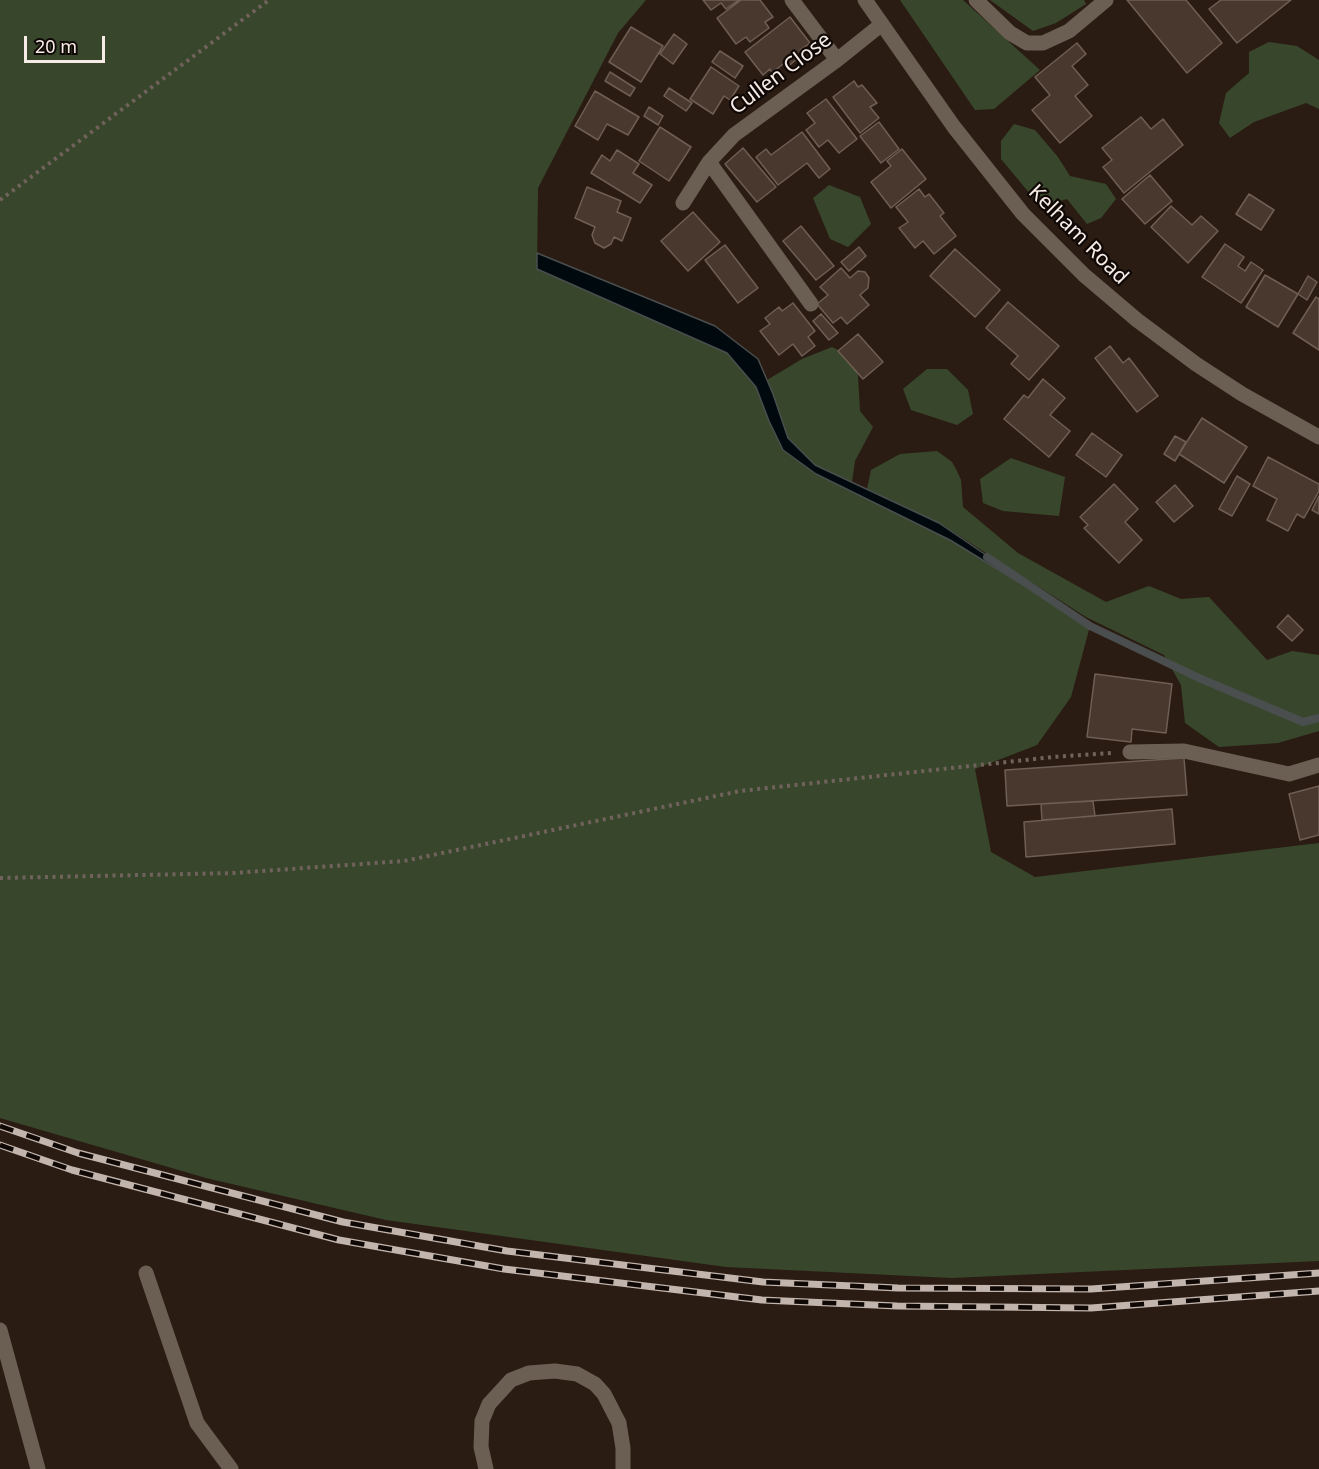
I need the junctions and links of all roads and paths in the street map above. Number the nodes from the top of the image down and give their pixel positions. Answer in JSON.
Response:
{"nodes":[{"id":1,"x":268,"y":0,"type":"edge"},
{"id":2,"x":792,"y":0,"type":"edge"},
{"id":3,"x":865,"y":0,"type":"edge"},
{"id":4,"x":976,"y":0,"type":"edge"},
{"id":5,"x":1106,"y":0,"type":"edge"},
{"id":6,"x":882,"y":24,"type":"junction"},
{"id":7,"x":837,"y":60,"type":"junction"},
{"id":8,"x":709,"y":162,"type":"junction"},
{"id":9,"x":0,"y":200,"type":"edge"},
{"id":10,"x":683,"y":203,"type":"dead end"},
{"id":11,"x":811,"y":304,"type":"dead end"},
{"id":12,"x":1319,"y":437,"type":"edge"},
{"id":13,"x":1130,"y":752,"type":"joint"},
{"id":14,"x":1319,"y":765,"type":"edge"},
{"id":15,"x":0,"y":878,"type":"edge"},
{"id":16,"x":146,"y":1273,"type":"dead end"},
{"id":17,"x":0,"y":1330,"type":"edge"},
{"id":18,"x":38,"y":1469,"type":"edge"},
{"id":19,"x":231,"y":1469,"type":"edge"},
{"id":20,"x":486,"y":1469,"type":"edge"},
{"id":21,"x":623,"y":1469,"type":"edge"}],
"edges":[{"from":1,"to":9,"type":"path"},
{"from":2,"to":7,"type":"street"},
{"from":3,"to":6,"type":"street","name":"Kelham Road"},
{"from":4,"to":5,"type":"street"},
{"from":6,"to":7,"type":"street","name":"Cullen Close"},
{"from":6,"to":12,"type":"street","name":"Kelham Road"},
{"from":7,"to":8,"type":"street","name":"Cullen Close"},
{"from":8,"to":10,"type":"street","name":"Cullen Close"},
{"from":8,"to":11,"type":"street"},
{"from":13,"to":14,"type":"street"},
{"from":13,"to":15,"type":"path"},
{"from":16,"to":19,"type":"street"},
{"from":17,"to":18,"type":"street"},
{"from":20,"to":21,"type":"street"}]}
